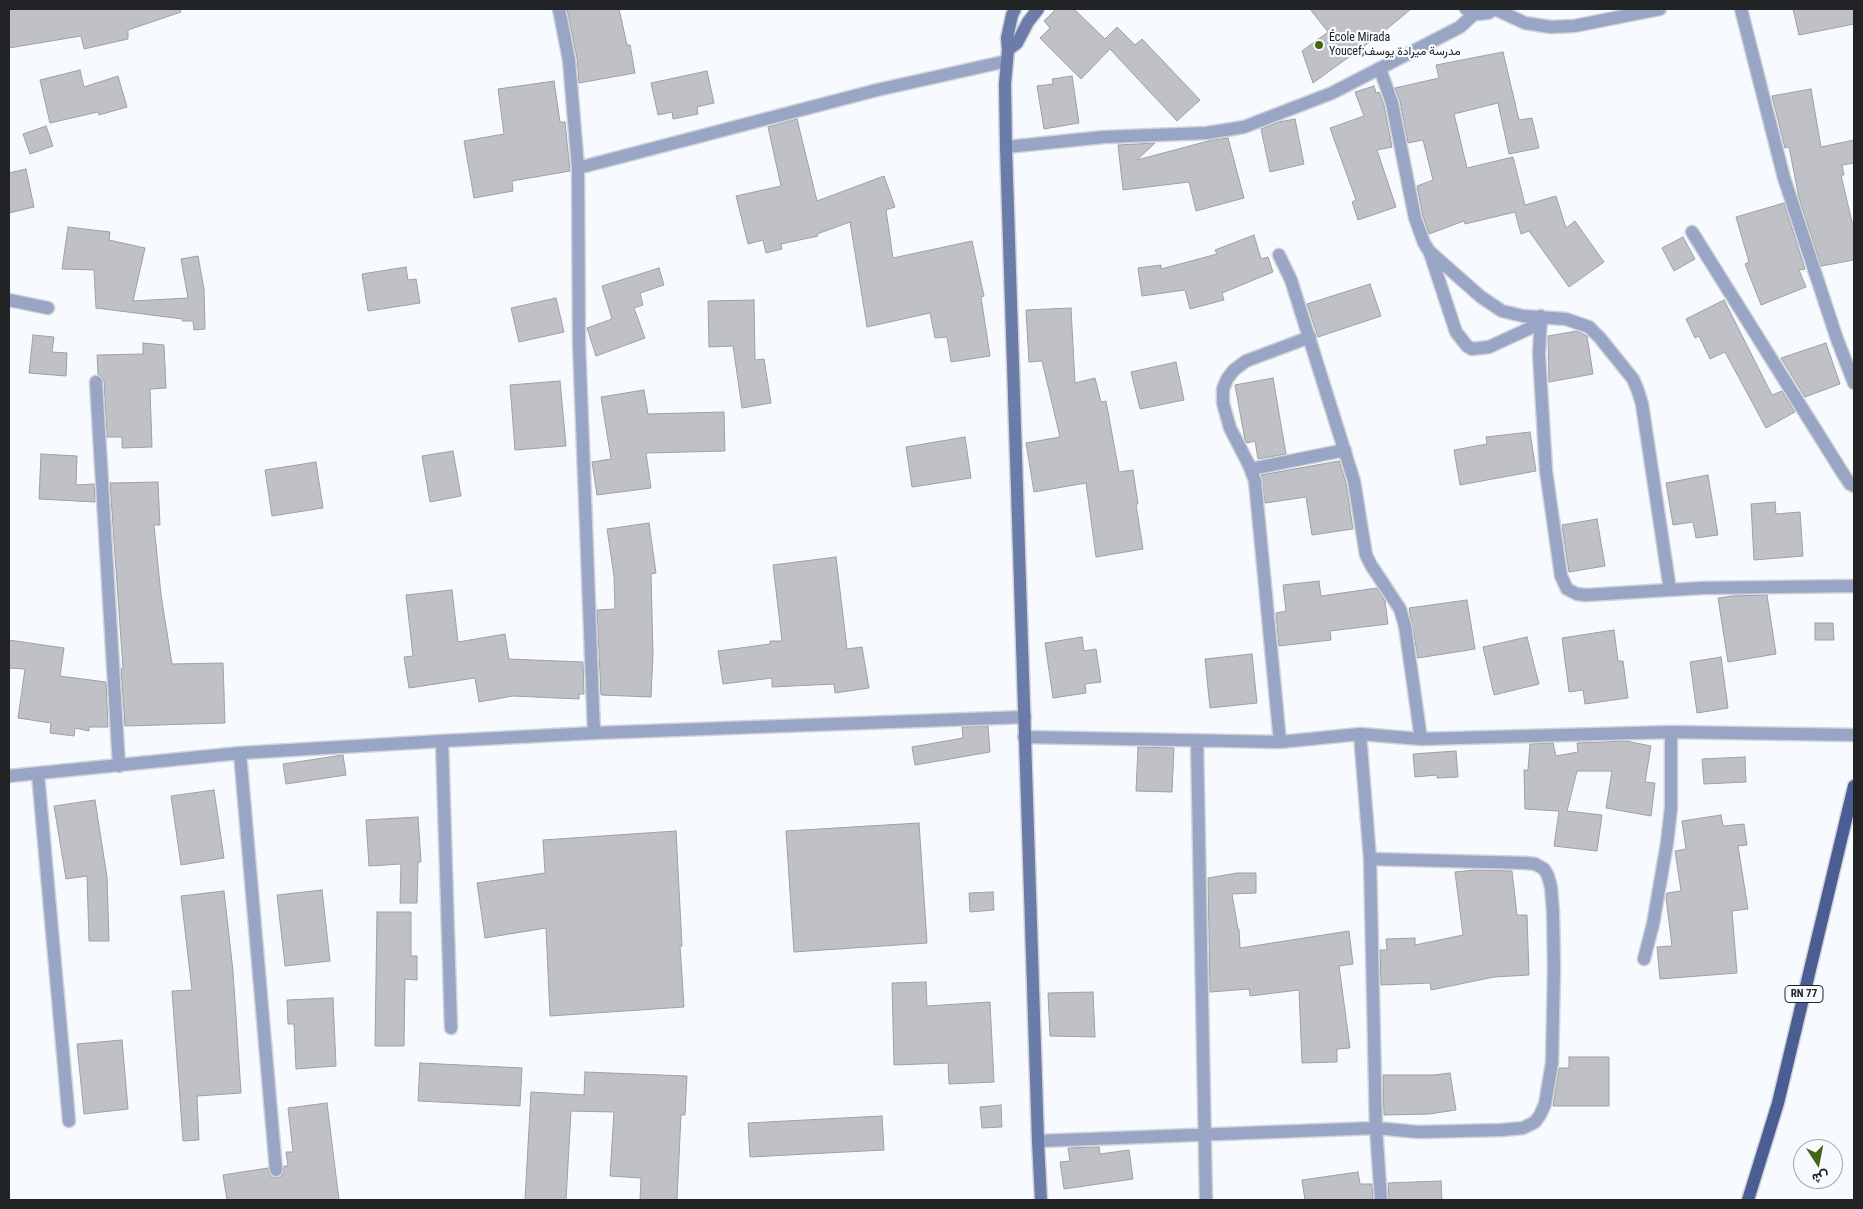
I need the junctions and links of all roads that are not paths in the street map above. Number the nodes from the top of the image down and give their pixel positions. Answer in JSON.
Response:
{"nodes":[{"id":1,"x":559,"y":9,"type":"edge"},
{"id":2,"x":1038,"y":9,"type":"edge"},
{"id":3,"x":1660,"y":9,"type":"edge"},
{"id":4,"x":1741,"y":9,"type":"edge"},
{"id":5,"x":1012,"y":11,"type":"edge"},
{"id":6,"x":1470,"y":11,"type":"edge"},
{"id":7,"x":1007,"y":55,"type":"junction"},
{"id":8,"x":1380,"y":69,"type":"junction"},
{"id":9,"x":1006,"y":147,"type":"junction"},
{"id":10,"x":578,"y":168,"type":"junction"},
{"id":11,"x":1692,"y":232,"type":"dead end"},
{"id":12,"x":1429,"y":252,"type":"junction"},
{"id":13,"x":1279,"y":255,"type":"dead end"},
{"id":14,"x":9,"y":300,"type":"edge"},
{"id":15,"x":48,"y":308,"type":"dead end"},
{"id":16,"x":1540,"y":320,"type":"junction"},
{"id":17,"x":1310,"y":337,"type":"junction"},
{"id":18,"x":96,"y":382,"type":"dead end"},
{"id":19,"x":1854,"y":382,"type":"edge"},
{"id":20,"x":1344,"y":450,"type":"junction"},
{"id":21,"x":1252,"y":469,"type":"junction"},
{"id":22,"x":1854,"y":486,"type":"edge"},
{"id":23,"x":1854,"y":586,"type":"edge"},
{"id":24,"x":1670,"y":590,"type":"junction"},
{"id":25,"x":1025,"y":717,"type":"junction"},
{"id":26,"x":1671,"y":732,"type":"junction"},
{"id":27,"x":594,"y":733,"type":"junction"},
{"id":28,"x":1360,"y":734,"type":"junction"},
{"id":29,"x":1854,"y":735,"type":"edge"},
{"id":30,"x":1024,"y":737,"type":"junction"},
{"id":31,"x":1421,"y":739,"type":"junction"},
{"id":32,"x":442,"y":741,"type":"junction"},
{"id":33,"x":1197,"y":741,"type":"junction"},
{"id":34,"x":1280,"y":742,"type":"junction"},
{"id":35,"x":240,"y":753,"type":"junction"},
{"id":36,"x":119,"y":766,"type":"junction"},
{"id":37,"x":38,"y":774,"type":"junction"},
{"id":38,"x":9,"y":776,"type":"edge"},
{"id":39,"x":1854,"y":786,"type":"edge"},
{"id":40,"x":1370,"y":859,"type":"junction"},
{"id":41,"x":1644,"y":960,"type":"dead end"},
{"id":42,"x":451,"y":1028,"type":"dead end"},
{"id":43,"x":70,"y":1121,"type":"dead end"},
{"id":44,"x":1376,"y":1128,"type":"junction"},
{"id":45,"x":1204,"y":1135,"type":"junction"},
{"id":46,"x":1038,"y":1141,"type":"junction"},
{"id":47,"x":276,"y":1170,"type":"dead end"},
{"id":48,"x":1041,"y":1200,"type":"edge"},
{"id":49,"x":1206,"y":1200,"type":"edge"},
{"id":50,"x":1381,"y":1200,"type":"edge"},
{"id":51,"x":1748,"y":1200,"type":"edge"}],
"edges":[{"from":1,"to":10,"type":"street"},
{"from":2,"to":7,"type":"main road"},
{"from":3,"to":6,"type":"street"},
{"from":4,"to":19,"type":"street"},
{"from":5,"to":7,"type":"main road"},
{"from":6,"to":8,"type":"street"},
{"from":7,"to":9,"type":"main road"},
{"from":7,"to":10,"type":"street"},
{"from":8,"to":9,"type":"street"},
{"from":8,"to":12,"type":"street"},
{"from":9,"to":25,"type":"main road"},
{"from":10,"to":27,"type":"street"},
{"from":11,"to":22,"type":"street"},
{"from":12,"to":16,"type":"street"},
{"from":12,"to":16,"type":"street"},
{"from":13,"to":17,"type":"street"},
{"from":14,"to":15,"type":"street"},
{"from":16,"to":24,"type":"street"},
{"from":16,"to":24,"type":"street"},
{"from":17,"to":20,"type":"street"},
{"from":17,"to":21,"type":"street"},
{"from":18,"to":36,"type":"street"},
{"from":20,"to":21,"type":"street"},
{"from":20,"to":31,"type":"street"},
{"from":21,"to":34,"type":"street"},
{"from":23,"to":24,"type":"street"},
{"from":25,"to":27,"type":"street"},
{"from":25,"to":30,"type":"main road"},
{"from":26,"to":29,"type":"street"},
{"from":26,"to":31,"type":"street"},
{"from":26,"to":41,"type":"street"},
{"from":27,"to":32,"type":"street"},
{"from":28,"to":31,"type":"street"},
{"from":28,"to":34,"type":"street"},
{"from":28,"to":40,"type":"street"},
{"from":30,"to":33,"type":"street"},
{"from":30,"to":46,"type":"main road"},
{"from":32,"to":35,"type":"street"},
{"from":32,"to":42,"type":"street"},
{"from":33,"to":34,"type":"street"},
{"from":33,"to":45,"type":"street"},
{"from":35,"to":36,"type":"street"},
{"from":35,"to":47,"type":"street"},
{"from":36,"to":37,"type":"street"},
{"from":37,"to":38,"type":"street"},
{"from":37,"to":43,"type":"street"},
{"from":39,"to":51,"type":"main road","number":"RN 77"},
{"from":40,"to":44,"type":"street"},
{"from":40,"to":44,"type":"street"},
{"from":44,"to":45,"type":"street"},
{"from":44,"to":50,"type":"street"},
{"from":45,"to":46,"type":"street"},
{"from":45,"to":49,"type":"street"},
{"from":46,"to":48,"type":"main road"}]}
